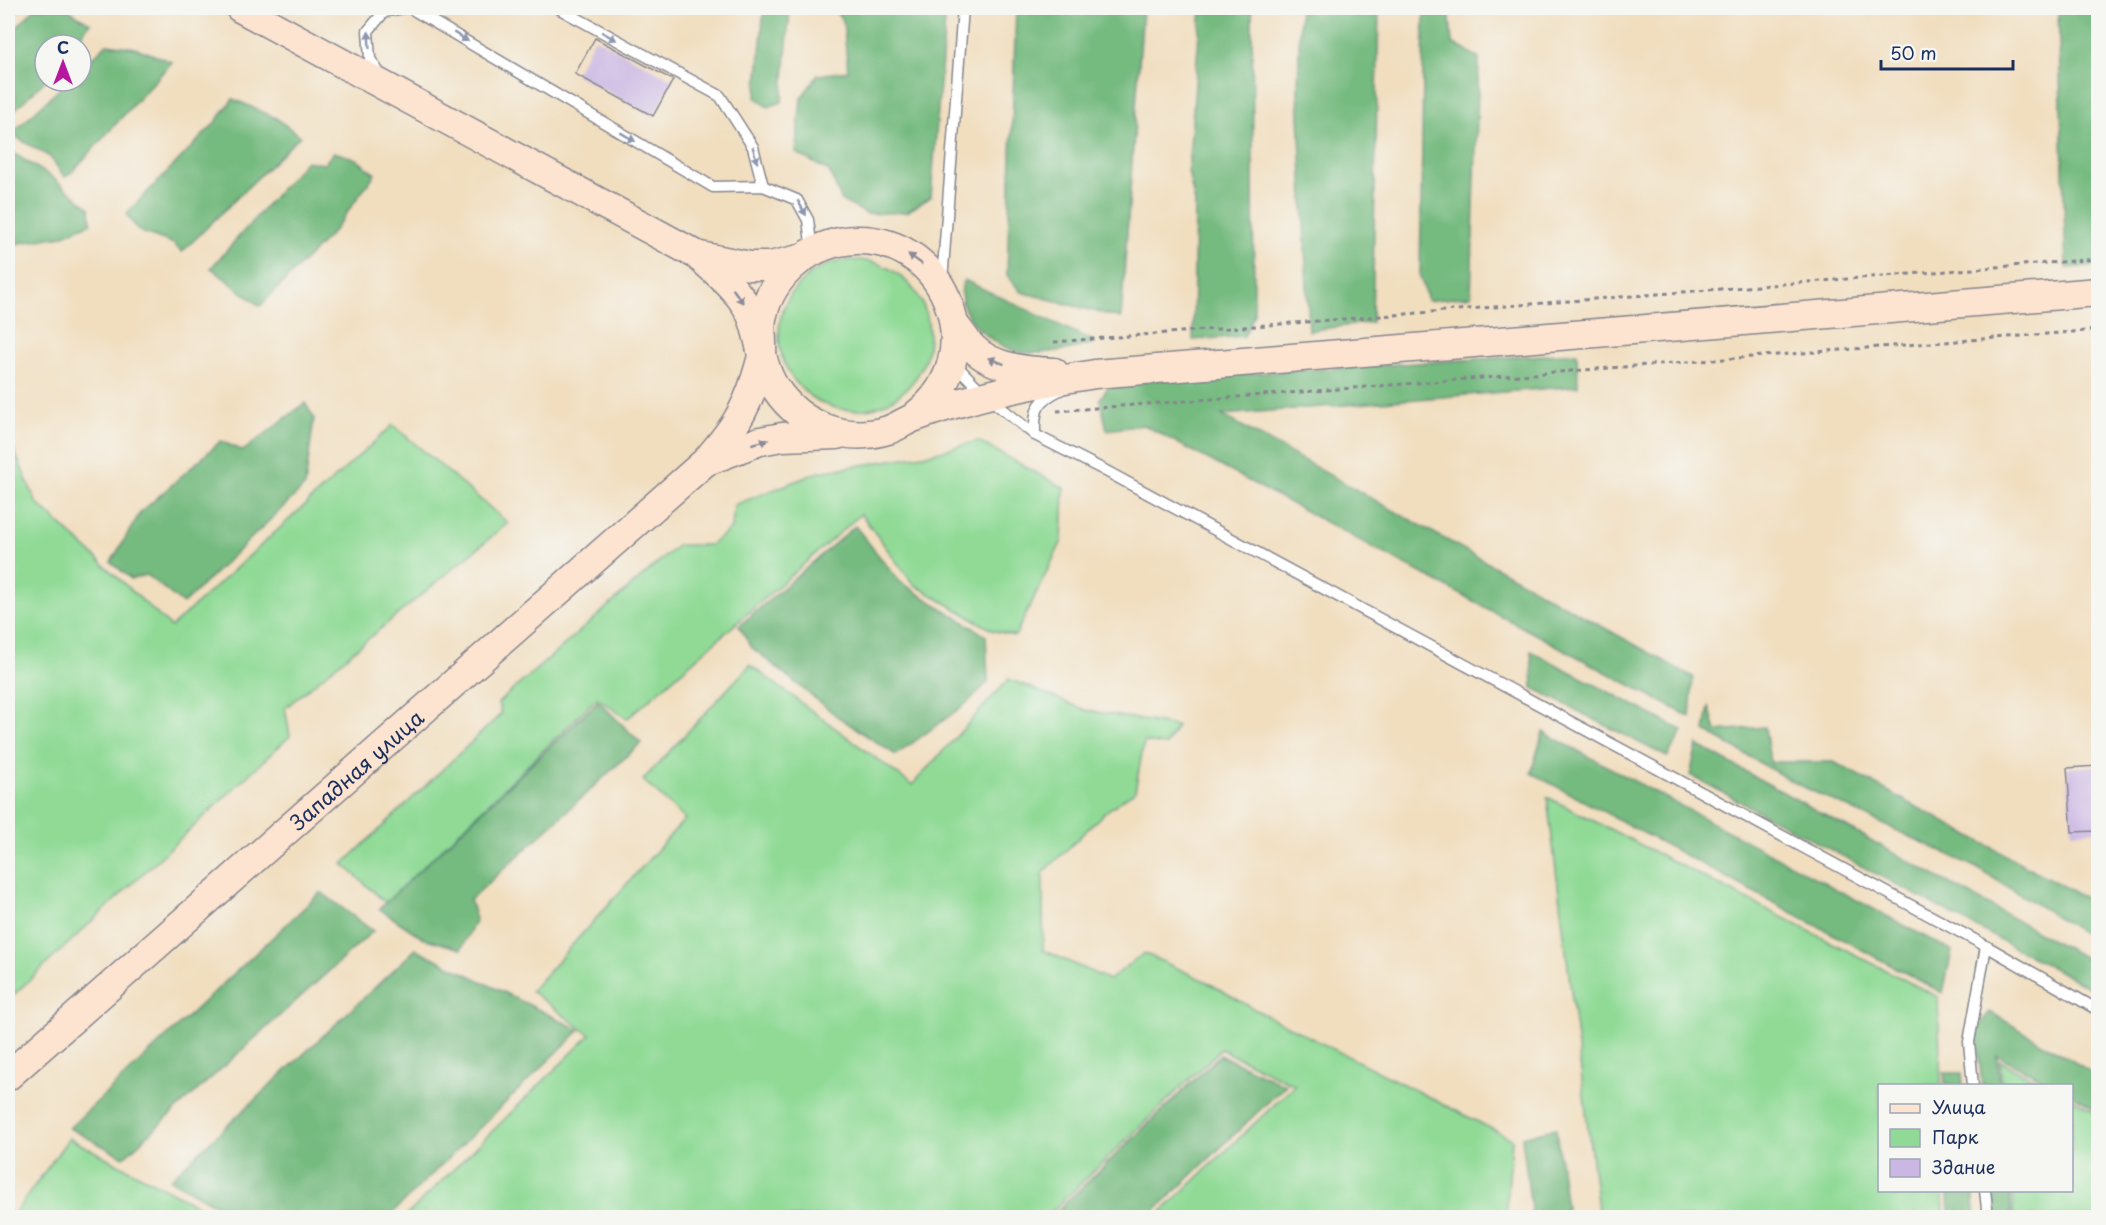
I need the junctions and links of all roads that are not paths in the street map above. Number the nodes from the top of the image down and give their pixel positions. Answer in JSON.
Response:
{"nodes":[{"id":1,"x":240,"y":8,"type":"edge"},
{"id":2,"x":404,"y":8,"type":"edge"},
{"id":3,"x":410,"y":8,"type":"edge"},
{"id":4,"x":558,"y":8,"type":"edge"},
{"id":5,"x":963,"y":8,"type":"edge"},
{"id":6,"x":387,"y":10,"type":"edge"},
{"id":7,"x":390,"y":89,"type":"junction"},
{"id":8,"x":763,"y":186,"type":"junction"},
{"id":9,"x":697,"y":255,"type":"junction"},
{"id":10,"x":806,"y":255,"type":"junction"},
{"id":11,"x":942,"y":287,"type":"junction"},
{"id":12,"x":2098,"y":292,"type":"edge"},
{"id":13,"x":955,"y":325,"type":"junction"},
{"id":14,"x":762,"y":354,"type":"junction"},
{"id":15,"x":952,"y":361,"type":"junction"},
{"id":16,"x":1095,"y":374,"type":"junction"},
{"id":17,"x":985,"y":395,"type":"junction"},
{"id":18,"x":911,"y":419,"type":"junction"},
{"id":19,"x":866,"y":434,"type":"junction"},
{"id":20,"x":1035,"y":435,"type":"junction"},
{"id":21,"x":705,"y":462,"type":"junction"},
{"id":22,"x":1986,"y":946,"type":"junction"},
{"id":23,"x":2098,"y":1010,"type":"edge"},
{"id":24,"x":8,"y":1076,"type":"edge"},
{"id":25,"x":1974,"y":1084,"type":"edge"},
{"id":26,"x":1985,"y":1192,"type":"edge"},
{"id":27,"x":1988,"y":1218,"type":"edge"}],
"edges":[{"from":1,"to":7,"type":"main road"},
{"from":2,"to":6,"type":"lane"},
{"from":3,"to":8,"type":"lane","one_way":true},
{"from":4,"to":8,"type":"lane","one_way":true},
{"from":5,"to":11,"type":"lane"},
{"from":7,"to":6,"type":"lane","one_way":true},
{"from":7,"to":9,"type":"main road"},
{"from":8,"to":10,"type":"lane","one_way":true},
{"from":9,"to":10,"type":"main road"},
{"from":9,"to":14,"type":"main road","one_way":true},
{"from":11,"to":10,"type":"main road","one_way":true},
{"from":10,"to":14,"type":"main road"},
{"from":11,"to":13,"type":"main road"},
{"from":12,"to":16,"type":"main road"},
{"from":13,"to":15,"type":"main road"},
{"from":16,"to":13,"type":"main road","one_way":true},
{"from":14,"to":19,"type":"main road"},
{"from":14,"to":21,"type":"main road","name":"Западная улица"},
{"from":15,"to":17,"type":"lane"},
{"from":15,"to":18,"type":"main road"},
{"from":16,"to":17,"type":"main road"},
{"from":16,"to":20,"type":"lane"},
{"from":17,"to":18,"type":"main road"},
{"from":17,"to":20,"type":"lane"},
{"from":18,"to":19,"type":"main road"},
{"from":21,"to":19,"type":"main road","name":"Западная улица","one_way":true},
{"from":20,"to":22,"type":"lane"},
{"from":21,"to":24,"type":"main road","name":"Западная улица"},
{"from":22,"to":23,"type":"lane"},
{"from":22,"to":25,"type":"lane"},
{"from":26,"to":27,"type":"lane"}]}
